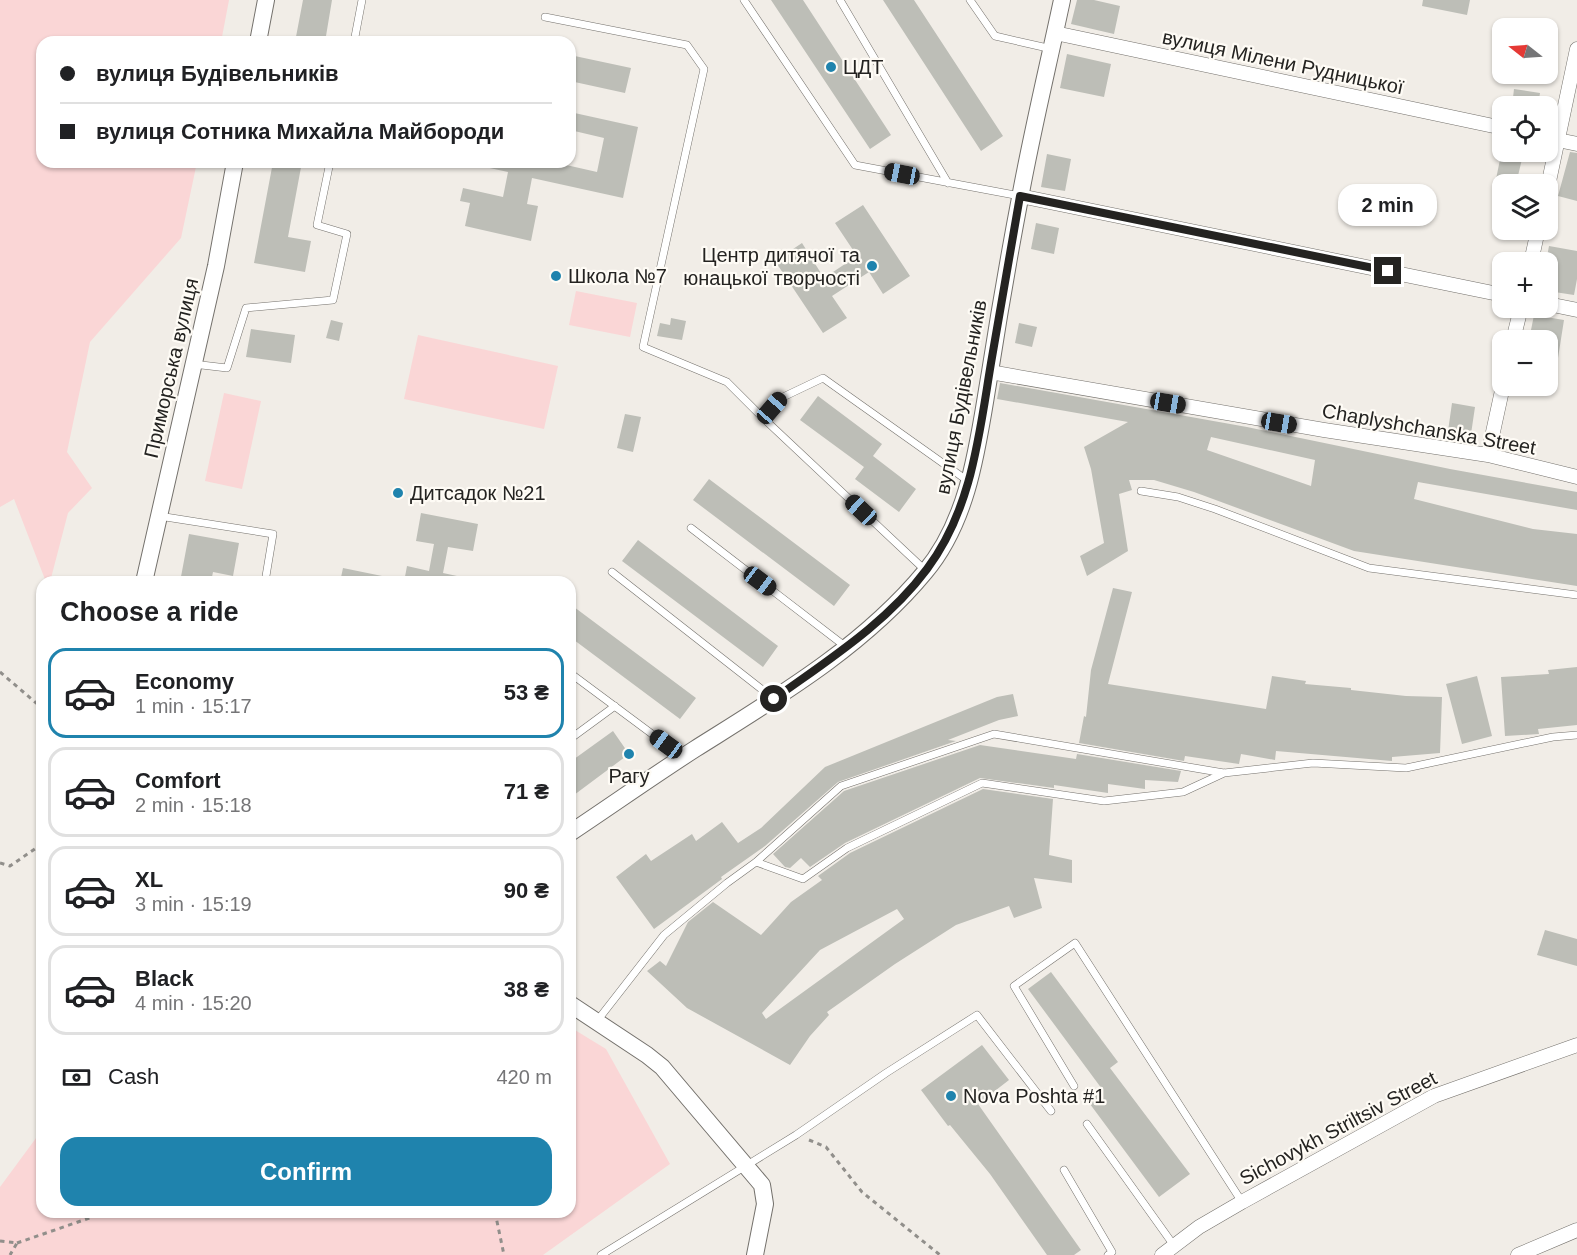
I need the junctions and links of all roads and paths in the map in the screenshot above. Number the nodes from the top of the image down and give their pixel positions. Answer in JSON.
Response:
{"nodes":[{"id":1,"x":266,"y":0,"type":"edge"},
{"id":2,"x":362,"y":0,"type":"edge"},
{"id":3,"x":744,"y":0,"type":"edge"},
{"id":4,"x":840,"y":0,"type":"edge"},
{"id":5,"x":970,"y":0,"type":"edge"},
{"id":6,"x":1062,"y":0,"type":"edge"},
{"id":7,"x":546,"y":17,"type":"dead end"},
{"id":8,"x":259,"y":36,"type":"edge"},
{"id":9,"x":355,"y":36,"type":"edge"},
{"id":10,"x":1054,"y":41,"type":"junction"},
{"id":11,"x":1577,"y":49,"type":"edge"},
{"id":12,"x":1558,"y":120,"type":"edge"},
{"id":13,"x":1492,"y":126,"type":"edge"},
{"id":14,"x":1558,"y":140,"type":"edge"},
{"id":15,"x":1577,"y":144,"type":"edge"},
{"id":16,"x":234,"y":168,"type":"edge"},
{"id":17,"x":329,"y":168,"type":"edge"},
{"id":18,"x":948,"y":183,"type":"junction"},
{"id":19,"x":1020,"y":196,"type":"junction"},
{"id":20,"x":1492,"y":293,"type":"edge"},
{"id":21,"x":1558,"y":306,"type":"edge"},
{"id":22,"x":1577,"y":310,"type":"edge"},
{"id":23,"x":193,"y":364,"type":"junction"},
{"id":24,"x":990,"y":372,"type":"junction"},
{"id":25,"x":1501,"y":396,"type":"edge"},
{"id":26,"x":763,"y":418,"type":"junction"},
{"id":27,"x":1488,"y":455,"type":"junction"},
{"id":28,"x":1577,"y":477,"type":"edge"},
{"id":29,"x":968,"y":481,"type":"junction"},
{"id":30,"x":1141,"y":491,"type":"dead end"},
{"id":31,"x":159,"y":516,"type":"junction"},
{"id":32,"x":691,"y":528,"type":"dead end"},
{"id":33,"x":926,"y":571,"type":"junction"},
{"id":34,"x":612,"y":572,"type":"dead end"},
{"id":35,"x":145,"y":576,"type":"edge"},
{"id":36,"x":266,"y":576,"type":"edge"},
{"id":37,"x":1577,"y":595,"type":"edge"},
{"id":38,"x":846,"y":647,"type":"junction"},
{"id":39,"x":0,"y":672,"type":"edge"},
{"id":40,"x":576,"y":677,"type":"edge"},
{"id":41,"x":774,"y":699,"type":"junction"},
{"id":42,"x":36,"y":703,"type":"edge"},
{"id":43,"x":615,"y":706,"type":"junction"},
{"id":44,"x":576,"y":735,"type":"edge"},
{"id":45,"x":1577,"y":735,"type":"edge"},
{"id":46,"x":683,"y":757,"type":"junction"},
{"id":47,"x":1224,"y":773,"type":"junction"},
{"id":48,"x":576,"y":829,"type":"edge"},
{"id":49,"x":36,"y":848,"type":"edge"},
{"id":50,"x":756,"y":862,"type":"junction"},
{"id":51,"x":0,"y":863,"type":"edge"},
{"id":52,"x":576,"y":1008,"type":"edge"},
{"id":53,"x":597,"y":1022,"type":"junction"},
{"id":54,"x":1577,"y":1045,"type":"edge"},
{"id":55,"x":1074,"y":1086,"type":"dead end"},
{"id":56,"x":1051,"y":1111,"type":"dead end"},
{"id":57,"x":1087,"y":1124,"type":"dead end"},
{"id":58,"x":796,"y":1135,"type":"junction"},
{"id":59,"x":746,"y":1166,"type":"junction"},
{"id":60,"x":1064,"y":1170,"type":"dead end"},
{"id":61,"x":1242,"y":1202,"type":"junction"},
{"id":62,"x":90,"y":1218,"type":"edge"},
{"id":63,"x":496,"y":1218,"type":"edge"},
{"id":64,"x":1577,"y":1230,"type":"edge"},
{"id":65,"x":0,"y":1241,"type":"edge"},
{"id":66,"x":17,"y":1243,"type":"junction"},
{"id":67,"x":1175,"y":1247,"type":"junction"},
{"id":68,"x":10,"y":1255,"type":"edge"},
{"id":69,"x":504,"y":1255,"type":"edge"},
{"id":70,"x":601,"y":1255,"type":"edge"},
{"id":71,"x":755,"y":1255,"type":"edge"},
{"id":72,"x":940,"y":1255,"type":"edge"},
{"id":73,"x":1108,"y":1255,"type":"edge"},
{"id":74,"x":1162,"y":1255,"type":"edge"},
{"id":75,"x":1518,"y":1255,"type":"edge"}],
"edges":[{"from":1,"to":8,"type":"street"},
{"from":2,"to":9,"type":"lane"},
{"from":3,"to":18,"type":"lane"},
{"from":4,"to":18,"type":"lane"},
{"from":5,"to":10,"type":"lane"},
{"from":6,"to":10,"type":"street","name":"вулиця Будівельників"},
{"from":7,"to":26,"type":"lane"},
{"from":10,"to":13,"type":"street","name":"вулиця Мілени Рудницької"},
{"from":10,"to":19,"type":"street","name":"вулиця Будівельників"},
{"from":11,"to":12,"type":"street"},
{"from":14,"to":15,"type":"street"},
{"from":16,"to":23,"type":"street","name":"Приморська вулиця"},
{"from":17,"to":23,"type":"lane"},
{"from":18,"to":19,"type":"lane"},
{"from":19,"to":20,"type":"street"},
{"from":19,"to":24,"type":"street","name":"вулиця Будівельників"},
{"from":21,"to":22,"type":"street"},
{"from":23,"to":31,"type":"street","name":"Приморська вулиця"},
{"from":24,"to":27,"type":"street","name":"Chaplyshchanska Street"},
{"from":24,"to":29,"type":"street","name":"вулиця Будівельників"},
{"from":25,"to":27,"type":"street"},
{"from":26,"to":29,"type":"lane"},
{"from":26,"to":33,"type":"lane"},
{"from":27,"to":28,"type":"street","name":"Chaplyshchanska Street"},
{"from":29,"to":33,"type":"street","name":"вулиця Будівельників"},
{"from":30,"to":37,"type":"lane"},
{"from":31,"to":35,"type":"street","name":"Приморська вулиця"},
{"from":31,"to":36,"type":"lane"},
{"from":32,"to":38,"type":"lane"},
{"from":33,"to":38,"type":"street","name":"вулиця Будівельників"},
{"from":34,"to":41,"type":"lane"},
{"from":38,"to":41,"type":"street","name":"вулиця Будівельників"},
{"from":39,"to":42,"type":"path"},
{"from":40,"to":43,"type":"lane"},
{"from":41,"to":46,"type":"street","name":"вулиця Будівельників"},
{"from":43,"to":44,"type":"lane"},
{"from":43,"to":46,"type":"lane"},
{"from":45,"to":47,"type":"lane"},
{"from":46,"to":48,"type":"street","name":"вулиця Будівельників"},
{"from":47,"to":50,"type":"lane"},
{"from":47,"to":50,"type":"lane"},
{"from":49,"to":51,"type":"path"},
{"from":50,"to":53,"type":"lane"},
{"from":52,"to":53,"type":"street"},
{"from":53,"to":59,"type":"street"},
{"from":54,"to":61,"type":"street","name":"Sichovykh Striltsiv Street"},
{"from":55,"to":61,"type":"lane"},
{"from":56,"to":58,"type":"lane"},
{"from":57,"to":67,"type":"lane"},
{"from":58,"to":59,"type":"lane"},
{"from":58,"to":72,"type":"path"},
{"from":59,"to":70,"type":"lane"},
{"from":59,"to":71,"type":"street"},
{"from":60,"to":73,"type":"lane"},
{"from":61,"to":67,"type":"street","name":"Sichovykh Striltsiv Street"},
{"from":62,"to":66,"type":"path"},
{"from":63,"to":69,"type":"path"},
{"from":64,"to":75,"type":"street"},
{"from":65,"to":66,"type":"path"},
{"from":66,"to":68,"type":"path"},
{"from":67,"to":74,"type":"street","name":"Sichovykh Striltsiv Street"}]}
